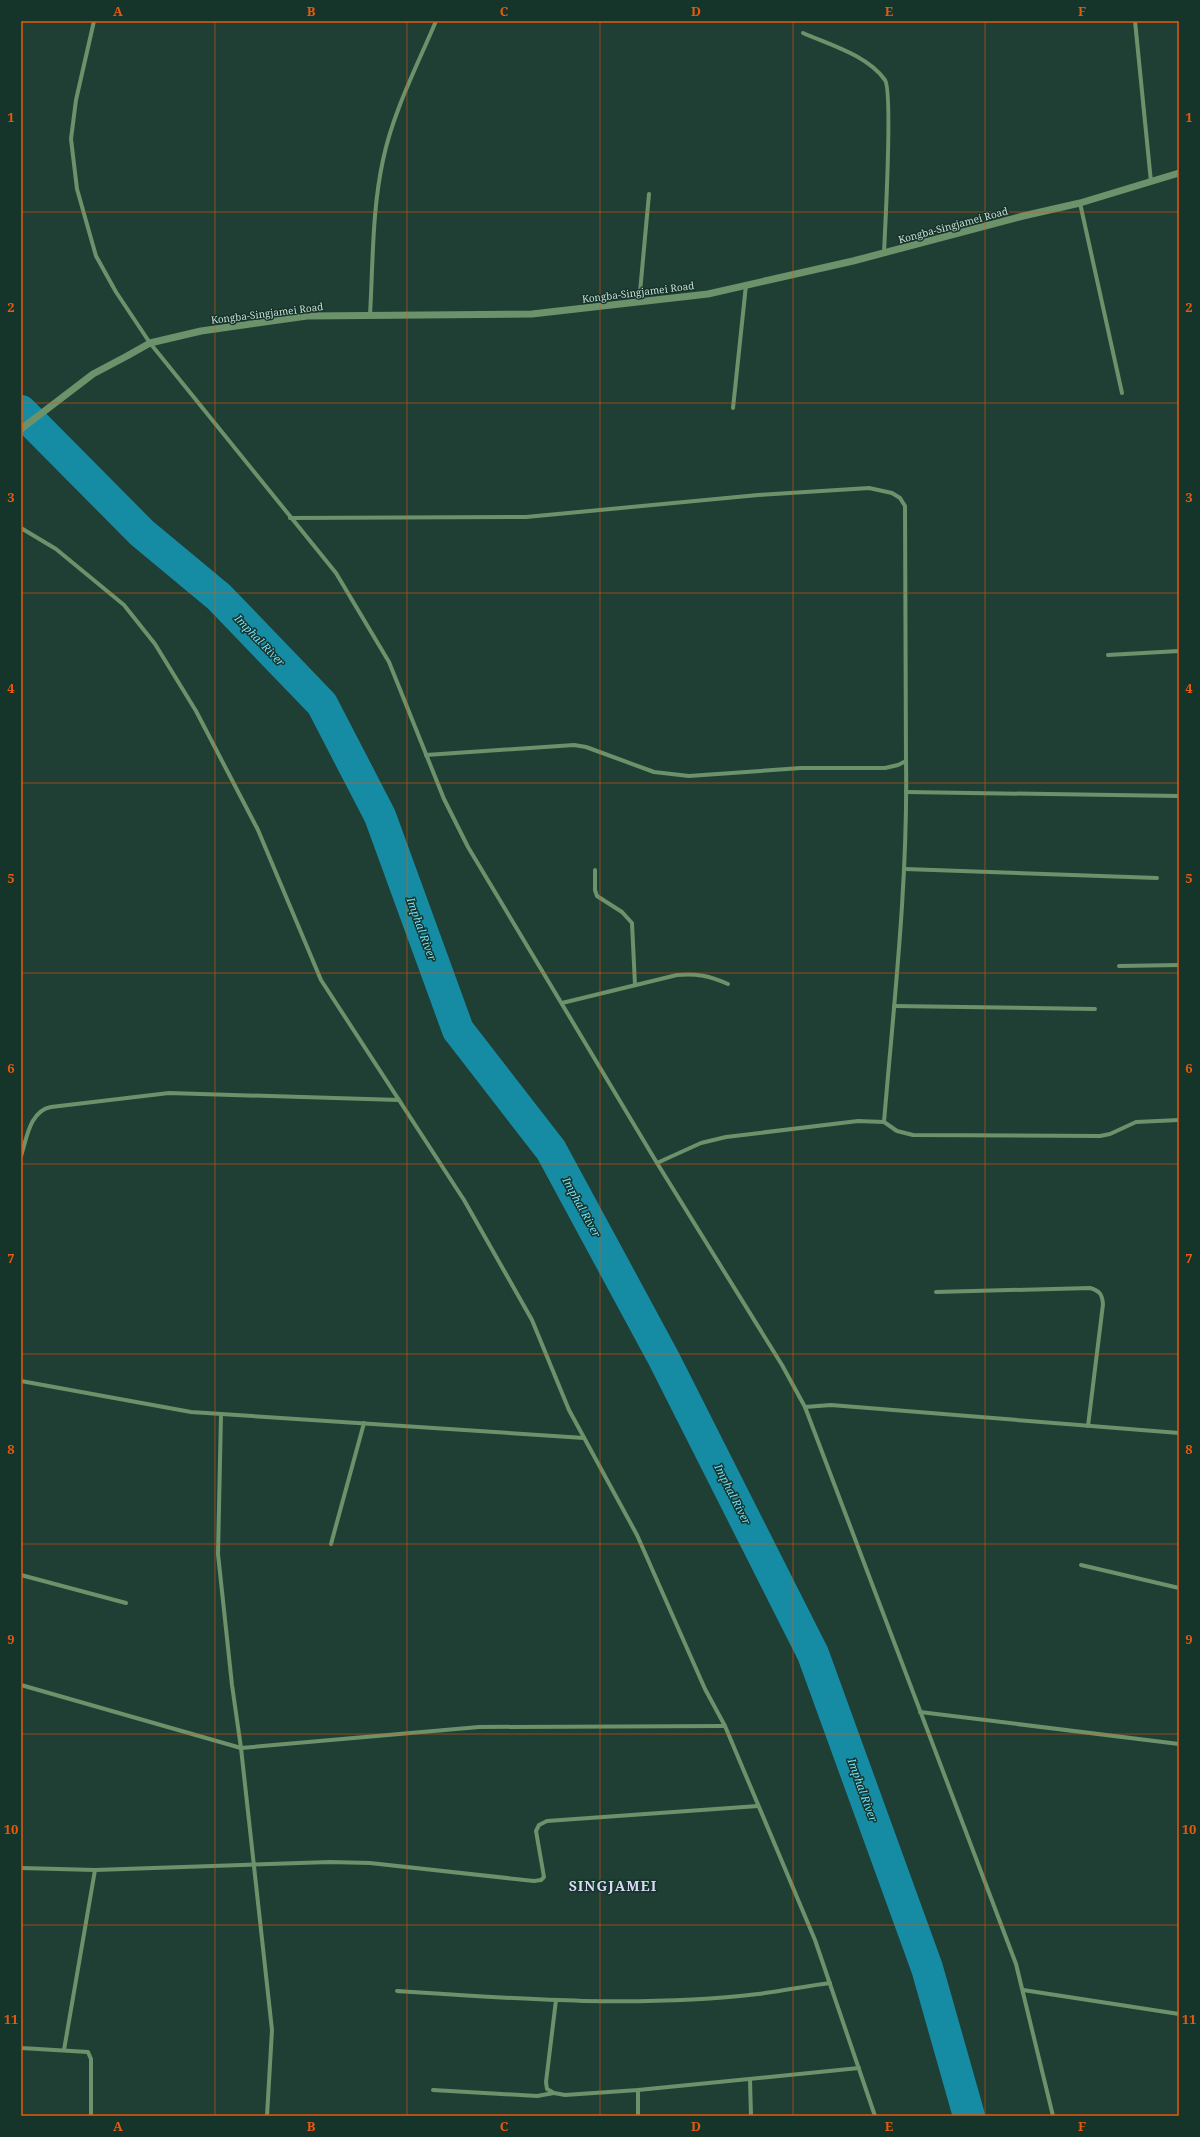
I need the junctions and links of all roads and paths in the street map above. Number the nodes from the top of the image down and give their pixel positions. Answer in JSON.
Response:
{"nodes":[{"id":1,"x":94,"y":21,"type":"edge"},
{"id":2,"x":436,"y":21,"type":"edge"},
{"id":3,"x":1135,"y":21,"type":"edge"},
{"id":4,"x":803,"y":33,"type":"dead end"},
{"id":5,"x":1179,"y":173,"type":"edge"},
{"id":6,"x":1151,"y":182,"type":"junction"},
{"id":7,"x":649,"y":194,"type":"dead end"},
{"id":8,"x":1080,"y":204,"type":"junction"},
{"id":9,"x":884,"y":254,"type":"junction"},
{"id":10,"x":746,"y":284,"type":"junction"},
{"id":11,"x":640,"y":303,"type":"junction"},
{"id":12,"x":370,"y":315,"type":"junction"},
{"id":13,"x":150,"y":343,"type":"junction"},
{"id":14,"x":1122,"y":393,"type":"dead end"},
{"id":15,"x":733,"y":408,"type":"dead end"},
{"id":16,"x":21,"y":429,"type":"edge"},
{"id":17,"x":290,"y":518,"type":"junction"},
{"id":18,"x":21,"y":528,"type":"edge"},
{"id":19,"x":1179,"y":651,"type":"edge"},
{"id":20,"x":1108,"y":655,"type":"dead end"},
{"id":21,"x":426,"y":755,"type":"junction"},
{"id":22,"x":906,"y":760,"type":"junction"},
{"id":23,"x":906,"y":792,"type":"junction"},
{"id":24,"x":1179,"y":796,"type":"edge"},
{"id":25,"x":905,"y":869,"type":"junction"},
{"id":26,"x":595,"y":870,"type":"dead end"},
{"id":27,"x":1157,"y":878,"type":"dead end"},
{"id":28,"x":1179,"y":965,"type":"edge"},
{"id":29,"x":1119,"y":966,"type":"dead end"},
{"id":30,"x":728,"y":984,"type":"dead end"},
{"id":31,"x":635,"y":985,"type":"junction"},
{"id":32,"x":562,"y":1003,"type":"junction"},
{"id":33,"x":894,"y":1006,"type":"junction"},
{"id":34,"x":1095,"y":1009,"type":"dead end"},
{"id":35,"x":399,"y":1100,"type":"junction"},
{"id":36,"x":1179,"y":1120,"type":"edge"},
{"id":37,"x":884,"y":1122,"type":"junction"},
{"id":38,"x":21,"y":1156,"type":"edge"},
{"id":39,"x":657,"y":1163,"type":"junction"},
{"id":40,"x":936,"y":1292,"type":"dead end"},
{"id":41,"x":21,"y":1381,"type":"edge"},
{"id":42,"x":805,"y":1408,"type":"junction"},
{"id":43,"x":221,"y":1414,"type":"junction"},
{"id":44,"x":364,"y":1423,"type":"junction"},
{"id":45,"x":1088,"y":1426,"type":"junction"},
{"id":46,"x":1179,"y":1433,"type":"edge"},
{"id":47,"x":584,"y":1438,"type":"junction"},
{"id":48,"x":331,"y":1544,"type":"dead end"},
{"id":49,"x":1081,"y":1564,"type":"dead end"},
{"id":50,"x":21,"y":1575,"type":"edge"},
{"id":51,"x":1179,"y":1588,"type":"edge"},
{"id":52,"x":126,"y":1602,"type":"dead end"},
{"id":53,"x":21,"y":1685,"type":"edge"},
{"id":54,"x":920,"y":1712,"type":"junction"},
{"id":55,"x":725,"y":1726,"type":"junction"},
{"id":56,"x":1179,"y":1744,"type":"edge"},
{"id":57,"x":241,"y":1748,"type":"junction"},
{"id":58,"x":758,"y":1806,"type":"junction"},
{"id":59,"x":253,"y":1866,"type":"junction"},
{"id":60,"x":21,"y":1868,"type":"edge"},
{"id":61,"x":95,"y":1870,"type":"junction"},
{"id":62,"x":830,"y":1983,"type":"junction"},
{"id":63,"x":1023,"y":1990,"type":"junction"},
{"id":64,"x":397,"y":1991,"type":"dead end"},
{"id":65,"x":556,"y":2000,"type":"junction"},
{"id":66,"x":1179,"y":2014,"type":"edge"},
{"id":67,"x":21,"y":2048,"type":"edge"},
{"id":68,"x":64,"y":2050,"type":"junction"},
{"id":69,"x":859,"y":2068,"type":"junction"},
{"id":70,"x":750,"y":2080,"type":"junction"},
{"id":71,"x":434,"y":2090,"type":"dead end"},
{"id":72,"x":638,"y":2090,"type":"junction"},
{"id":73,"x":554,"y":2093,"type":"junction"},
{"id":74,"x":91,"y":2116,"type":"edge"},
{"id":75,"x":268,"y":2116,"type":"edge"},
{"id":76,"x":638,"y":2116,"type":"edge"},
{"id":77,"x":752,"y":2116,"type":"edge"},
{"id":78,"x":875,"y":2116,"type":"edge"},
{"id":79,"x":1053,"y":2116,"type":"edge"}],
"edges":[{"from":1,"to":13,"type":"street"},
{"from":2,"to":12,"type":"street"},
{"from":3,"to":6,"type":"street"},
{"from":4,"to":9,"type":"street"},
{"from":5,"to":6,"type":"street","name":"Kongba-Singjamei Road"},
{"from":6,"to":8,"type":"street","name":"Kongba-Singjamei Road"},
{"from":7,"to":11,"type":"street"},
{"from":8,"to":9,"type":"street","name":"Kongba-Singjamei Road"},
{"from":8,"to":14,"type":"street"},
{"from":9,"to":10,"type":"street","name":"Kongba-Singjamei Road"},
{"from":10,"to":11,"type":"street","name":"Kongba-Singjamei Road"},
{"from":10,"to":15,"type":"street"},
{"from":11,"to":12,"type":"street","name":"Kongba-Singjamei Road"},
{"from":12,"to":13,"type":"street","name":"Kongba-Singjamei Road"},
{"from":13,"to":16,"type":"street","name":"Kongba-Singjamei Road"},
{"from":13,"to":17,"type":"street"},
{"from":17,"to":21,"type":"street"},
{"from":17,"to":22,"type":"street"},
{"from":18,"to":35,"type":"street"},
{"from":19,"to":20,"type":"street"},
{"from":21,"to":22,"type":"street"},
{"from":21,"to":32,"type":"street"},
{"from":22,"to":23,"type":"street"},
{"from":23,"to":24,"type":"street"},
{"from":23,"to":25,"type":"street"},
{"from":25,"to":27,"type":"street"},
{"from":25,"to":33,"type":"street"},
{"from":26,"to":31,"type":"street"},
{"from":28,"to":29,"type":"street"},
{"from":30,"to":31,"type":"street"},
{"from":31,"to":32,"type":"street"},
{"from":32,"to":39,"type":"street"},
{"from":33,"to":34,"type":"street"},
{"from":33,"to":37,"type":"street"},
{"from":35,"to":38,"type":"street"},
{"from":35,"to":47,"type":"street"},
{"from":36,"to":37,"type":"street"},
{"from":37,"to":39,"type":"street"},
{"from":39,"to":42,"type":"street"},
{"from":40,"to":45,"type":"street"},
{"from":41,"to":43,"type":"street"},
{"from":42,"to":45,"type":"street"},
{"from":42,"to":54,"type":"street"},
{"from":43,"to":44,"type":"street"},
{"from":43,"to":57,"type":"street"},
{"from":44,"to":47,"type":"street"},
{"from":44,"to":48,"type":"street"},
{"from":45,"to":46,"type":"street"},
{"from":47,"to":55,"type":"street"},
{"from":49,"to":51,"type":"street"},
{"from":50,"to":52,"type":"street"},
{"from":53,"to":57,"type":"street"},
{"from":54,"to":56,"type":"street"},
{"from":54,"to":63,"type":"street"},
{"from":55,"to":57,"type":"street"},
{"from":55,"to":58,"type":"street"},
{"from":57,"to":59,"type":"street"},
{"from":58,"to":59,"type":"street"},
{"from":58,"to":62,"type":"street"},
{"from":59,"to":61,"type":"street"},
{"from":59,"to":75,"type":"street"},
{"from":60,"to":61,"type":"street"},
{"from":61,"to":68,"type":"street"},
{"from":62,"to":65,"type":"street"},
{"from":62,"to":69,"type":"street"},
{"from":63,"to":66,"type":"street"},
{"from":63,"to":79,"type":"street"},
{"from":64,"to":65,"type":"street"},
{"from":65,"to":73,"type":"street"},
{"from":67,"to":68,"type":"street"},
{"from":68,"to":74,"type":"street"},
{"from":69,"to":70,"type":"street"},
{"from":69,"to":78,"type":"street"},
{"from":70,"to":72,"type":"street"},
{"from":70,"to":77,"type":"street"},
{"from":71,"to":73,"type":"street"},
{"from":72,"to":73,"type":"street"},
{"from":72,"to":76,"type":"street"}]}
